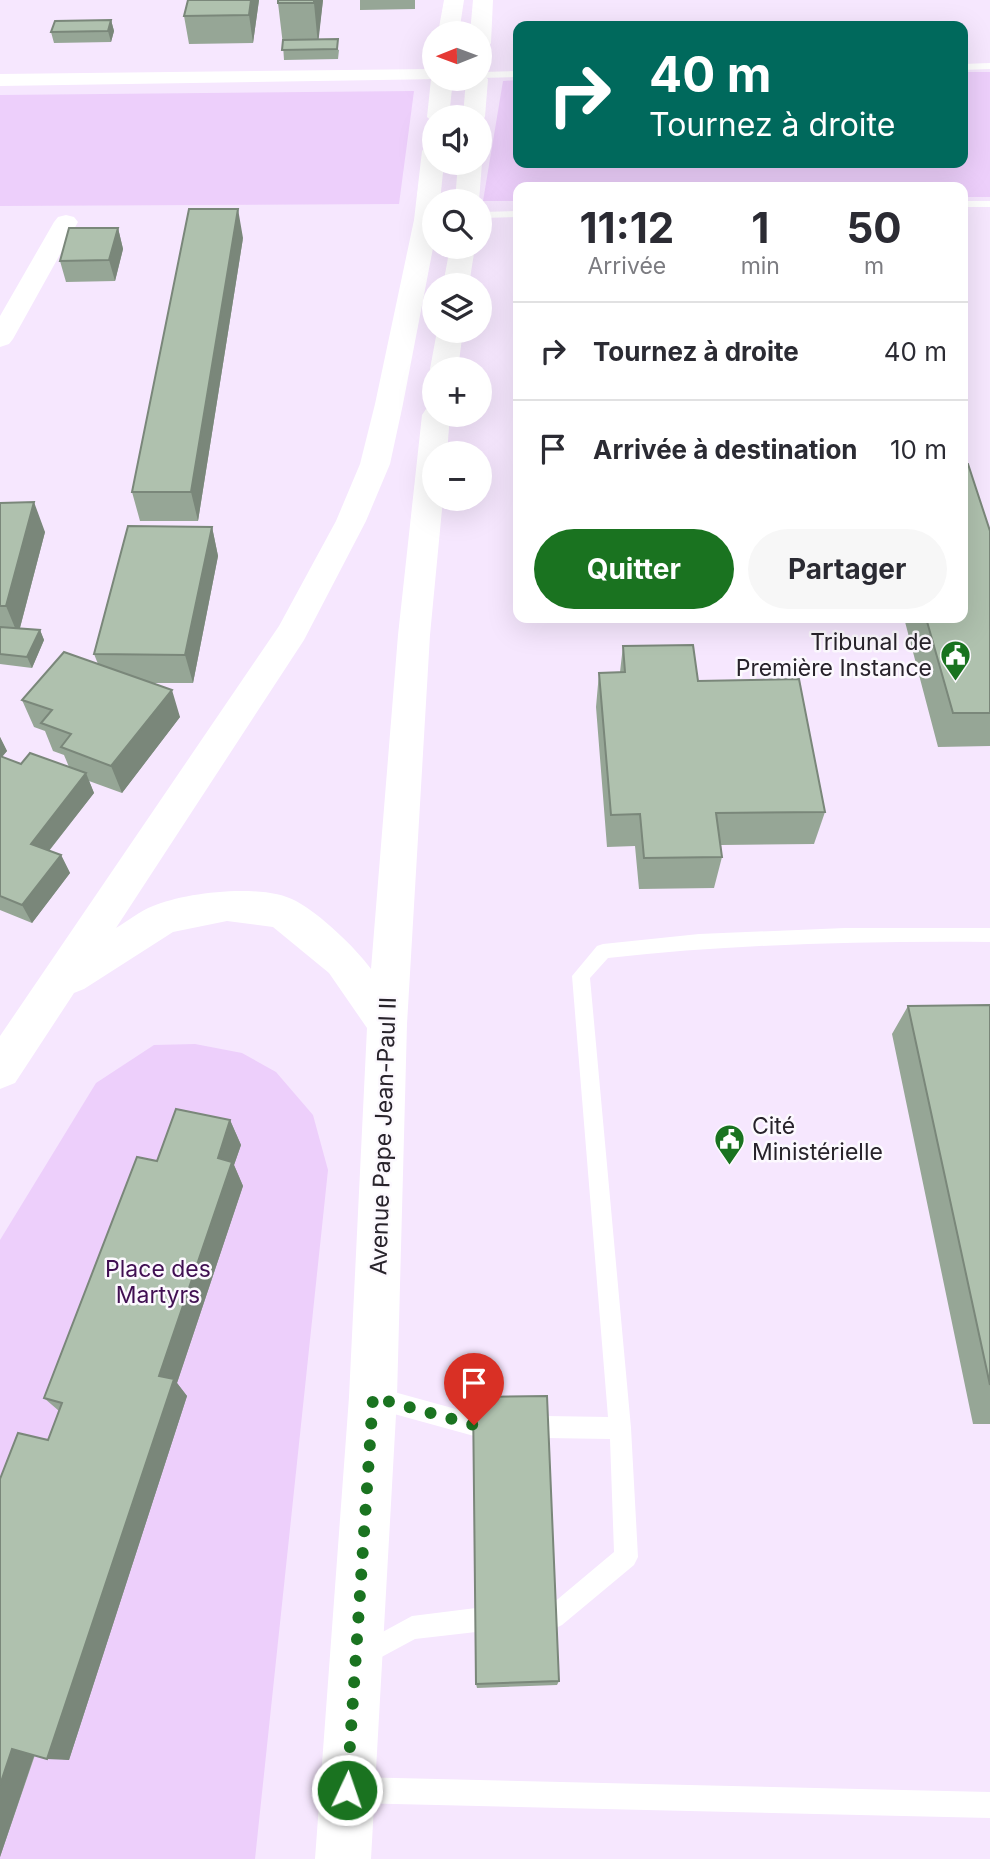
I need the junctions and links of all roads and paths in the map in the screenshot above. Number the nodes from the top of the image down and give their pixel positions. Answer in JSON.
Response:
{"nodes":[{"id":1,"x":454,"y":0,"type":"edge"},
{"id":2,"x":483,"y":0,"type":"edge"},
{"id":3,"x":451,"y":21,"type":"edge"},
{"id":4,"x":482,"y":21,"type":"edge"},
{"id":5,"x":968,"y":66,"type":"edge"},
{"id":6,"x":990,"y":66,"type":"edge"},
{"id":7,"x":513,"y":74,"type":"edge"},
{"id":8,"x":422,"y":75,"type":"edge"},
{"id":9,"x":492,"y":76,"type":"edge"},
{"id":10,"x":0,"y":80,"type":"edge"},
{"id":11,"x":431,"y":175,"type":"edge"},
{"id":12,"x":968,"y":204,"type":"edge"},
{"id":13,"x":990,"y":204,"type":"edge"},
{"id":14,"x":513,"y":214,"type":"edge"},
{"id":15,"x":492,"y":215,"type":"edge"},
{"id":16,"x":66,"y":222,"type":"dead end"},
{"id":17,"x":0,"y":339,"type":"edge"},
{"id":18,"x":435,"y":427,"type":"edge"},
{"id":19,"x":990,"y":935,"type":"edge"},
{"id":20,"x":59,"y":984,"type":"junction"},
{"id":21,"x":387,"y":1024,"type":"junction"},
{"id":22,"x":0,"y":1070,"type":"edge"},
{"id":23,"x":373,"y":1397,"type":"junction"},
{"id":24,"x":474,"y":1425,"type":"edge"},
{"id":25,"x":546,"y":1427,"type":"edge"},
{"id":26,"x":620,"y":1428,"type":"junction"},
{"id":27,"x":554,"y":1618,"type":"edge"},
{"id":28,"x":477,"y":1620,"type":"edge"},
{"id":29,"x":354,"y":1660,"type":"junction"},
{"id":30,"x":347,"y":1790,"type":"junction"},
{"id":31,"x":990,"y":1805,"type":"edge"},
{"id":32,"x":343,"y":1859,"type":"edge"}],
"edges":[{"from":1,"to":3,"type":"main road"},
{"from":2,"to":4,"type":"main road"},
{"from":5,"to":6,"type":"lane"},
{"from":7,"to":9,"type":"lane"},
{"from":8,"to":10,"type":"street"},
{"from":11,"to":20,"type":"main road"},
{"from":12,"to":13,"type":"lane"},
{"from":14,"to":15,"type":"lane"},
{"from":16,"to":17,"type":"street"},
{"from":18,"to":21,"type":"main road","name":"Avenue Pape Jean-Paul II"},
{"from":19,"to":26,"type":"lane"},
{"from":20,"to":21,"type":"main road"},
{"from":20,"to":22,"type":"main road"},
{"from":21,"to":23,"type":"main road","name":"Avenue Pape Jean-Paul II"},
{"from":23,"to":24,"type":"lane"},
{"from":23,"to":29,"type":"main road","name":"Avenue Pape Jean-Paul II"},
{"from":25,"to":26,"type":"lane"},
{"from":26,"to":27,"type":"lane"},
{"from":28,"to":29,"type":"lane"},
{"from":29,"to":30,"type":"main road","name":"Avenue Pape Jean-Paul II"},
{"from":30,"to":31,"type":"lane"},
{"from":30,"to":32,"type":"main road","name":"Avenue Pape Jean-Paul II"}]}
